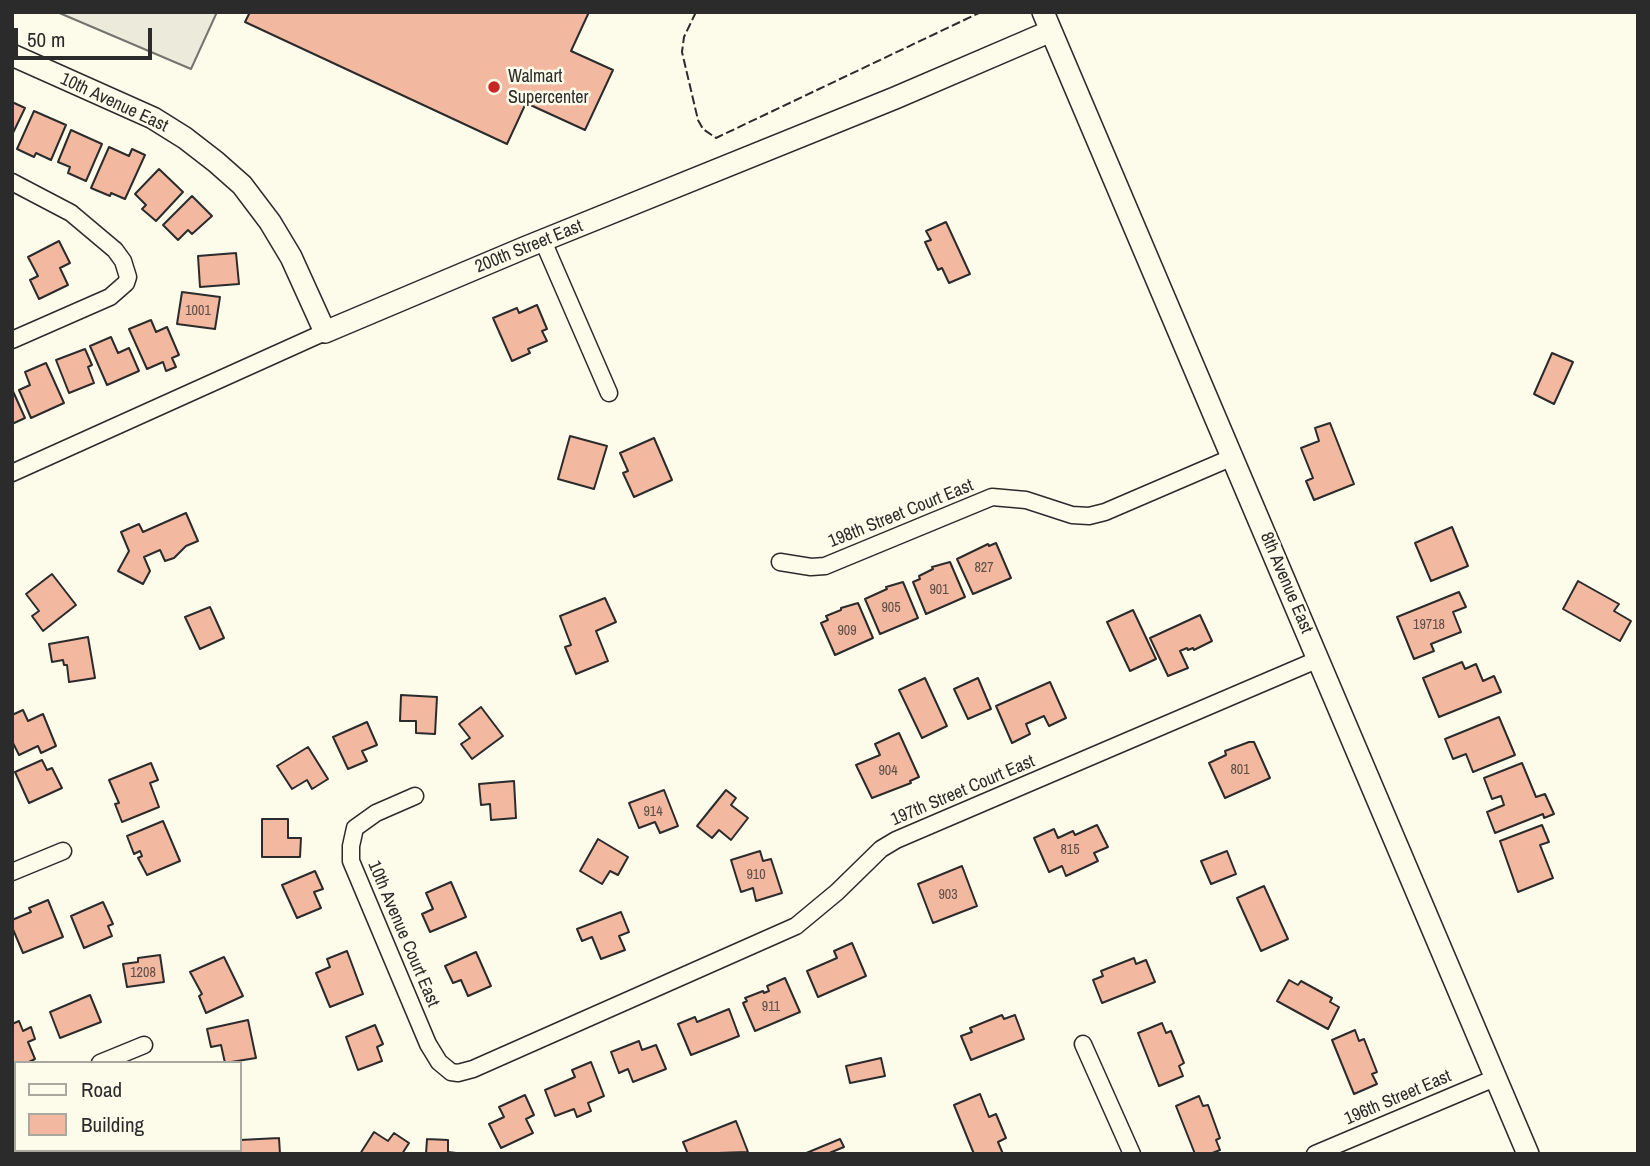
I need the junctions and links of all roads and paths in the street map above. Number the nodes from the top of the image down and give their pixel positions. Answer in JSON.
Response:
{"nodes":[{"id":1,"x":1047,"y":22,"type":"edge"},
{"id":2,"x":12,"y":55,"type":"edge"},
{"id":3,"x":12,"y":182,"type":"edge"},
{"id":4,"x":543,"y":241,"type":"junction"},
{"id":5,"x":325,"y":332,"type":"junction"},
{"id":6,"x":12,"y":340,"type":"edge"},
{"id":7,"x":609,"y":393,"type":"dead end"},
{"id":8,"x":1233,"y":457,"type":"junction"},
{"id":9,"x":12,"y":473,"type":"edge"},
{"id":10,"x":780,"y":562,"type":"dead end"},
{"id":11,"x":1318,"y":659,"type":"junction"},
{"id":12,"x":415,"y":796,"type":"dead end"},
{"id":13,"x":63,"y":850,"type":"dead end"},
{"id":14,"x":12,"y":872,"type":"edge"},
{"id":15,"x":1083,"y":1044,"type":"dead end"},
{"id":16,"x":144,"y":1045,"type":"dead end"},
{"id":17,"x":105,"y":1061,"type":"edge"},
{"id":18,"x":451,"y":1072,"type":"joint"},
{"id":19,"x":1495,"y":1078,"type":"junction"},
{"id":20,"x":1132,"y":1154,"type":"edge"},
{"id":21,"x":1315,"y":1154,"type":"edge"},
{"id":22,"x":1528,"y":1154,"type":"edge"}],
"edges":[{"from":1,"to":4,"type":"street","name":"200th Street East"},
{"from":1,"to":8,"type":"street","name":"8th Avenue East"},
{"from":2,"to":5,"type":"street","name":"10th Avenue East"},
{"from":3,"to":6,"type":"street"},
{"from":4,"to":5,"type":"street","name":"200th Street East"},
{"from":4,"to":7,"type":"street"},
{"from":5,"to":9,"type":"street","name":"200th Street East"},
{"from":8,"to":10,"type":"street","name":"198th Street Court East"},
{"from":8,"to":11,"type":"street","name":"8th Avenue East"},
{"from":11,"to":18,"type":"street","name":"197th Street Court East"},
{"from":11,"to":19,"type":"street","name":"8th Avenue East"},
{"from":12,"to":18,"type":"street","name":"10th Avenue Court East"},
{"from":13,"to":14,"type":"street"},
{"from":15,"to":20,"type":"street"},
{"from":16,"to":17,"type":"street"},
{"from":19,"to":21,"type":"street","name":"196th Street East"},
{"from":19,"to":22,"type":"street","name":"8th Avenue East"}]}
